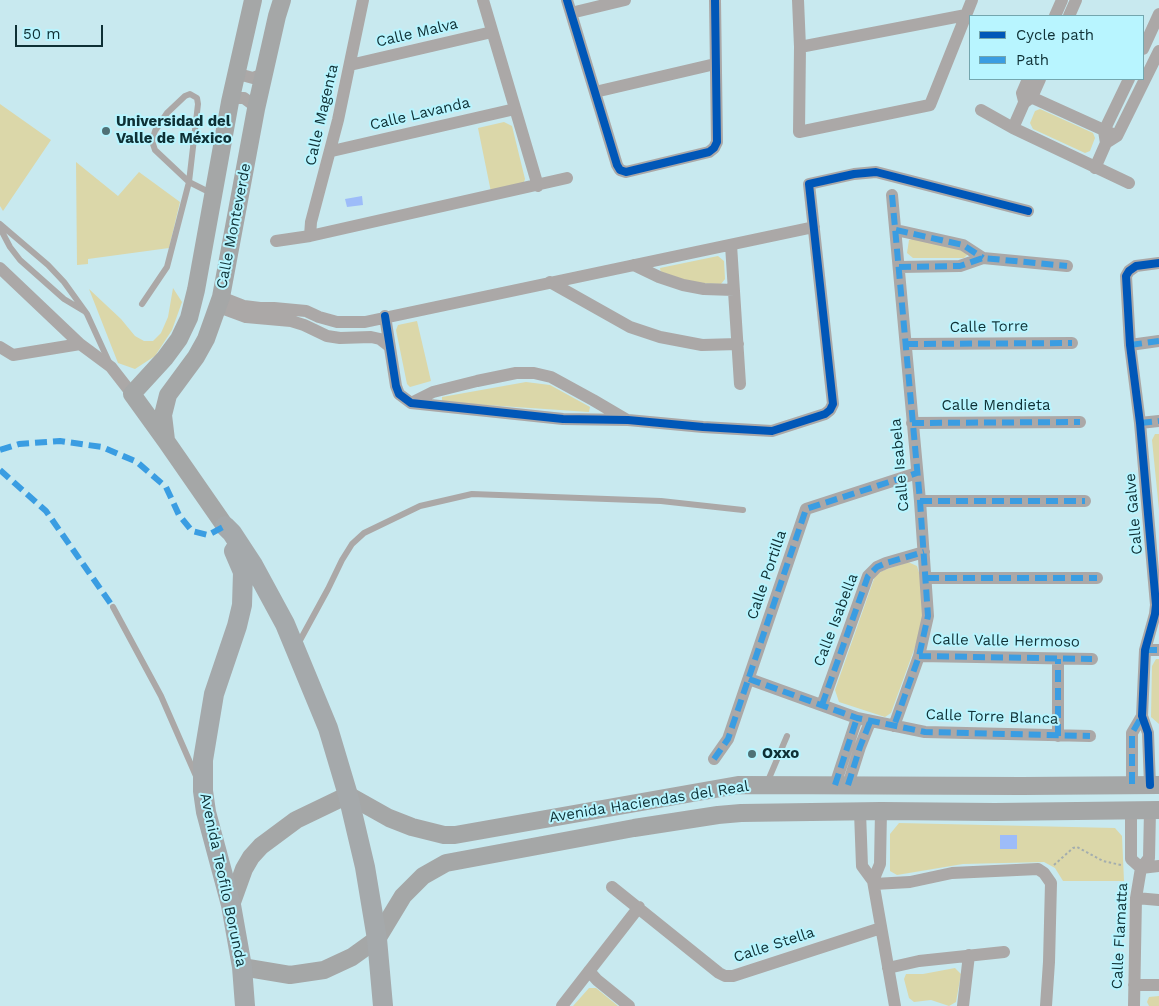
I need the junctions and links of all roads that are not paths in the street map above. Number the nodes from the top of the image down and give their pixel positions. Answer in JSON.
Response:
{"nodes":[{"id":1,"x":253,"y":0,"type":"edge"},
{"id":2,"x":282,"y":0,"type":"edge"},
{"id":3,"x":363,"y":0,"type":"edge"},
{"id":4,"x":483,"y":0,"type":"edge"},
{"id":5,"x":626,"y":0,"type":"edge"},
{"id":6,"x":714,"y":0,"type":"edge"},
{"id":7,"x":798,"y":0,"type":"edge"},
{"id":8,"x":972,"y":0,"type":"edge"},
{"id":9,"x":1062,"y":0,"type":"edge"},
{"id":10,"x":1076,"y":0,"type":"edge"},
{"id":11,"x":569,"y":6,"type":"edge"},
{"id":12,"x":1159,"y":14,"type":"edge"},
{"id":13,"x":966,"y":15,"type":"junction"},
{"id":14,"x":1055,"y":15,"type":"edge"},
{"id":15,"x":1069,"y":15,"type":"edge"},
{"id":16,"x":492,"y":32,"type":"junction"},
{"id":17,"x":800,"y":47,"type":"junction"},
{"id":18,"x":1144,"y":47,"type":"edge"},
{"id":19,"x":1159,"y":51,"type":"edge"},
{"id":20,"x":715,"y":64,"type":"junction"},
{"id":21,"x":350,"y":65,"type":"junction"},
{"id":22,"x":237,"y":72,"type":"junction"},
{"id":23,"x":264,"y":74,"type":"junction"},
{"id":24,"x":1028,"y":80,"type":"edge"},
{"id":25,"x":1039,"y":80,"type":"edge"},
{"id":26,"x":1129,"y":80,"type":"edge"},
{"id":27,"x":595,"y":92,"type":"junction"},
{"id":28,"x":1026,"y":98,"type":"junction"},
{"id":29,"x":230,"y":102,"type":"junction"},
{"id":30,"x":256,"y":109,"type":"junction"},
{"id":31,"x":515,"y":109,"type":"junction"},
{"id":32,"x":981,"y":110,"type":"dead end"},
{"id":33,"x":1013,"y":128,"type":"junction"},
{"id":34,"x":1105,"y":137,"type":"junction"},
{"id":35,"x":332,"y":151,"type":"junction"},
{"id":36,"x":1095,"y":168,"type":"junction"},
{"id":37,"x":567,"y":178,"type":"dead end"},
{"id":38,"x":189,"y":182,"type":"junction"},
{"id":39,"x":1129,"y":183,"type":"dead end"},
{"id":40,"x":538,"y":186,"type":"junction"},
{"id":41,"x":213,"y":194,"type":"junction"},
{"id":42,"x":892,"y":195,"type":"dead end"},
{"id":43,"x":1028,"y":211,"type":"dead end"},
{"id":44,"x":0,"y":224,"type":"edge"},
{"id":45,"x":0,"y":228,"type":"edge"},
{"id":46,"x":814,"y":228,"type":"junction"},
{"id":47,"x":896,"y":230,"type":"junction"},
{"id":48,"x":310,"y":236,"type":"junction"},
{"id":49,"x":276,"y":241,"type":"dead end"},
{"id":50,"x":732,"y":245,"type":"junction"},
{"id":51,"x":983,"y":258,"type":"junction"},
{"id":52,"x":1159,"y":262,"type":"edge"},
{"id":53,"x":634,"y":265,"type":"junction"},
{"id":54,"x":1067,"y":266,"type":"dead end"},
{"id":55,"x":899,"y":267,"type":"junction"},
{"id":56,"x":0,"y":268,"type":"edge"},
{"id":57,"x":550,"y":282,"type":"junction"},
{"id":58,"x":734,"y":290,"type":"junction"},
{"id":59,"x":220,"y":302,"type":"junction"},
{"id":60,"x":142,"y":304,"type":"dead end"},
{"id":61,"x":87,"y":314,"type":"junction"},
{"id":62,"x":385,"y":316,"type":"junction"},
{"id":63,"x":1159,"y":341,"type":"edge"},
{"id":64,"x":1072,"y":343,"type":"dead end"},
{"id":65,"x":80,"y":344,"type":"junction"},
{"id":66,"x":738,"y":344,"type":"junction"},
{"id":67,"x":906,"y":344,"type":"junction"},
{"id":68,"x":1130,"y":345,"type":"junction"},
{"id":69,"x":389,"y":346,"type":"junction"},
{"id":70,"x":0,"y":347,"type":"edge"},
{"id":71,"x":111,"y":366,"type":"junction"},
{"id":72,"x":740,"y":384,"type":"dead end"},
{"id":73,"x":132,"y":394,"type":"junction"},
{"id":74,"x":412,"y":403,"type":"junction"},
{"id":75,"x":628,"y":420,"type":"junction"},
{"id":76,"x":1159,"y":421,"type":"edge"},
{"id":77,"x":1080,"y":422,"type":"dead end"},
{"id":78,"x":912,"y":423,"type":"junction"},
{"id":79,"x":1140,"y":423,"type":"junction"},
{"id":80,"x":166,"y":440,"type":"junction"},
{"id":81,"x":917,"y":473,"type":"junction"},
{"id":82,"x":920,"y":501,"type":"junction"},
{"id":83,"x":1085,"y":501,"type":"dead end"},
{"id":84,"x":743,"y":510,"type":"dead end"},
{"id":85,"x":225,"y":526,"type":"junction"},
{"id":86,"x":924,"y":552,"type":"junction"},
{"id":87,"x":1156,"y":571,"type":"edge"},
{"id":88,"x":926,"y":578,"type":"junction"},
{"id":89,"x":1097,"y":578,"type":"dead end"},
{"id":90,"x":113,"y":606,"type":"dead end"},
{"id":91,"x":296,"y":648,"type":"junction"},
{"id":92,"x":1145,"y":650,"type":"junction"},
{"id":93,"x":1159,"y":650,"type":"edge"},
{"id":94,"x":919,"y":656,"type":"junction"},
{"id":95,"x":1058,"y":659,"type":"junction"},
{"id":96,"x":1092,"y":659,"type":"dead end"},
{"id":97,"x":748,"y":679,"type":"junction"},
{"id":98,"x":822,"y":705,"type":"junction"},
{"id":99,"x":1142,"y":716,"type":"junction"},
{"id":100,"x":857,"y":718,"type":"junction"},
{"id":101,"x":870,"y":722,"type":"junction"},
{"id":102,"x":894,"y":726,"type":"junction"},
{"id":103,"x":1132,"y":733,"type":"junction"},
{"id":104,"x":1153,"y":733,"type":"edge"},
{"id":105,"x":787,"y":736,"type":"dead end"},
{"id":106,"x":1058,"y":736,"type":"junction"},
{"id":107,"x":1090,"y":736,"type":"dead end"},
{"id":108,"x":714,"y":759,"type":"dead end"},
{"id":109,"x":849,"y":760,"type":"junction"},
{"id":110,"x":767,"y":784,"type":"junction"},
{"id":111,"x":1132,"y":784,"type":"junction"},
{"id":112,"x":841,"y":785,"type":"junction"},
{"id":113,"x":1154,"y":785,"type":"edge"},
{"id":114,"x":1022,"y":786,"type":"junction"},
{"id":115,"x":203,"y":791,"type":"junction"},
{"id":116,"x":348,"y":795,"type":"junction"},
{"id":117,"x":630,"y":804,"type":"junction"},
{"id":118,"x":1131,"y":810,"type":"junction"},
{"id":119,"x":1155,"y":810,"type":"edge"},
{"id":120,"x":881,"y":811,"type":"junction"},
{"id":121,"x":860,"y":812,"type":"junction"},
{"id":122,"x":1022,"y":812,"type":"junction"},
{"id":123,"x":634,"y":828,"type":"junction"},
{"id":124,"x":880,"y":845,"type":"junction"},
{"id":125,"x":861,"y":846,"type":"junction"},
{"id":126,"x":1159,"y":866,"type":"edge"},
{"id":127,"x":1141,"y":868,"type":"junction"},
{"id":128,"x":874,"y":883,"type":"junction"},
{"id":129,"x":612,"y":887,"type":"dead end"},
{"id":130,"x":1136,"y":898,"type":"junction"},
{"id":131,"x":1159,"y":900,"type":"edge"},
{"id":132,"x":231,"y":905,"type":"junction"},
{"id":133,"x":639,"y":907,"type":"junction"},
{"id":134,"x":881,"y":928,"type":"junction"},
{"id":135,"x":376,"y":939,"type":"junction"},
{"id":136,"x":1004,"y":952,"type":"dead end"},
{"id":137,"x":969,"y":955,"type":"junction"},
{"id":138,"x":242,"y":967,"type":"junction"},
{"id":139,"x":888,"y":968,"type":"junction"},
{"id":140,"x":589,"y":971,"type":"junction"},
{"id":141,"x":1134,"y":985,"type":"junction"},
{"id":142,"x":1159,"y":985,"type":"edge"},
{"id":143,"x":245,"y":1006,"type":"edge"},
{"id":144,"x":383,"y":1006,"type":"edge"},
{"id":145,"x":562,"y":1006,"type":"edge"},
{"id":146,"x":629,"y":1006,"type":"edge"},
{"id":147,"x":895,"y":1006,"type":"edge"},
{"id":148,"x":963,"y":1006,"type":"edge"},
{"id":149,"x":1046,"y":1006,"type":"edge"},
{"id":150,"x":1134,"y":1006,"type":"edge"}],
"edges":[{"from":1,"to":22,"type":"main road","name":"Calle Monteverde"},
{"from":2,"to":23,"type":"main road","name":"Calle Monteverde"},
{"from":3,"to":21,"type":"street","name":"Calle Magenta"},
{"from":4,"to":16,"type":"street"},
{"from":5,"to":11,"type":"street"},
{"from":6,"to":20,"type":"street"},
{"from":7,"to":17,"type":"street"},
{"from":8,"to":13,"type":"street"},
{"from":9,"to":14,"type":"street"},
{"from":10,"to":15,"type":"street"},
{"from":11,"to":27,"type":"street"},
{"from":12,"to":18,"type":"street"},
{"from":13,"to":17,"type":"street"},
{"from":13,"to":17,"type":"street"},
{"from":16,"to":21,"type":"street","name":"Calle Malva"},
{"from":16,"to":31,"type":"street"},
{"from":19,"to":34,"type":"street"},
{"from":20,"to":27,"type":"street"},
{"from":20,"to":27,"type":"street"},
{"from":21,"to":35,"type":"street","name":"Calle Magenta"},
{"from":22,"to":23,"type":"street"},
{"from":22,"to":29,"type":"main road","name":"Calle Monteverde"},
{"from":23,"to":30,"type":"main road","name":"Calle Monteverde"},
{"from":24,"to":28,"type":"street"},
{"from":25,"to":28,"type":"street"},
{"from":26,"to":34,"type":"street"},
{"from":28,"to":33,"type":"street"},
{"from":28,"to":34,"type":"street"},
{"from":29,"to":30,"type":"street"},
{"from":29,"to":41,"type":"main road","name":"Calle Monteverde"},
{"from":30,"to":59,"type":"main road","name":"Calle Monteverde"},
{"from":31,"to":35,"type":"street","name":"Calle Lavanda"},
{"from":31,"to":40,"type":"street"},
{"from":32,"to":33,"type":"street"},
{"from":33,"to":36,"type":"street"},
{"from":34,"to":36,"type":"street"},
{"from":35,"to":48,"type":"street","name":"Calle Magenta"},
{"from":36,"to":39,"type":"street"},
{"from":37,"to":40,"type":"street"},
{"from":38,"to":38,"type":"lane"},
{"from":38,"to":41,"type":"lane"},
{"from":38,"to":60,"type":"lane"},
{"from":40,"to":48,"type":"street"},
{"from":41,"to":73,"type":"main road","name":"Calle Monteverde"},
{"from":42,"to":47,"type":"street","name":"Calle Isabela"},
{"from":43,"to":46,"type":"street"},
{"from":44,"to":61,"type":"lane"},
{"from":45,"to":61,"type":"lane"},
{"from":46,"to":50,"type":"street"},
{"from":46,"to":75,"type":"street"},
{"from":47,"to":51,"type":"street"},
{"from":47,"to":55,"type":"street","name":"Calle Isabela"},
{"from":48,"to":49,"type":"street"},
{"from":50,"to":53,"type":"street"},
{"from":50,"to":58,"type":"street"},
{"from":51,"to":54,"type":"street"},
{"from":51,"to":55,"type":"street"},
{"from":52,"to":68,"type":"street","name":"Calle Galve"},
{"from":53,"to":57,"type":"street"},
{"from":53,"to":58,"type":"street"},
{"from":55,"to":67,"type":"street","name":"Calle Isabela"},
{"from":56,"to":65,"type":"street"},
{"from":57,"to":62,"type":"street"},
{"from":57,"to":66,"type":"street"},
{"from":58,"to":66,"type":"street"},
{"from":59,"to":62,"type":"street"},
{"from":59,"to":69,"type":"street"},
{"from":59,"to":80,"type":"main road","name":"Calle Monteverde"},
{"from":61,"to":71,"type":"lane"},
{"from":62,"to":69,"type":"street"},
{"from":63,"to":68,"type":"street"},
{"from":64,"to":67,"type":"street","name":"Calle Torre"},
{"from":65,"to":70,"type":"street"},
{"from":65,"to":71,"type":"street"},
{"from":66,"to":72,"type":"street"},
{"from":67,"to":78,"type":"street","name":"Calle Isabela"},
{"from":68,"to":79,"type":"street","name":"Calle Galve"},
{"from":69,"to":74,"type":"street"},
{"from":71,"to":73,"type":"street"},
{"from":73,"to":80,"type":"main road"},
{"from":74,"to":75,"type":"street"},
{"from":74,"to":75,"type":"street"},
{"from":76,"to":79,"type":"street"},
{"from":77,"to":78,"type":"street","name":"Calle Mendieta"},
{"from":78,"to":81,"type":"street","name":"Calle Isabela"},
{"from":79,"to":87,"type":"street","name":"Calle Galve"},
{"from":80,"to":85,"type":"main road"},
{"from":81,"to":82,"type":"street","name":"Calle Isabela"},
{"from":81,"to":97,"type":"street","name":"Calle Portilla"},
{"from":82,"to":83,"type":"street"},
{"from":82,"to":86,"type":"street","name":"Calle Isabela"},
{"from":84,"to":91,"type":"lane"},
{"from":85,"to":91,"type":"main road"},
{"from":85,"to":115,"type":"main road","name":"Avenida Teofilo Borunda"},
{"from":86,"to":88,"type":"street","name":"Calle Isabela"},
{"from":86,"to":98,"type":"street","name":"Calle Isabella"},
{"from":87,"to":92,"type":"street","name":"Calle Galve"},
{"from":88,"to":89,"type":"street"},
{"from":88,"to":94,"type":"street","name":"Calle Isabela"},
{"from":90,"to":115,"type":"lane"},
{"from":91,"to":116,"type":"main road"},
{"from":92,"to":93,"type":"street"},
{"from":92,"to":99,"type":"street","name":"Calle Galve"},
{"from":94,"to":95,"type":"street","name":"Calle Valle Hermoso"},
{"from":94,"to":102,"type":"street","name":"Calle Isabela"},
{"from":95,"to":96,"type":"street","name":"Calle Valle Hermoso"},
{"from":95,"to":106,"type":"street"},
{"from":97,"to":98,"type":"street"},
{"from":97,"to":108,"type":"street","name":"Calle Portilla"},
{"from":98,"to":100,"type":"street"},
{"from":99,"to":103,"type":"street","name":"Calle Galve"},
{"from":99,"to":104,"type":"street","name":"Calle Galve"},
{"from":100,"to":101,"type":"street"},
{"from":100,"to":109,"type":"street"},
{"from":101,"to":102,"type":"street"},
{"from":101,"to":109,"type":"street"},
{"from":102,"to":106,"type":"street","name":"Calle Torre Blanca"},
{"from":103,"to":104,"type":"street"},
{"from":103,"to":111,"type":"street"},
{"from":104,"to":113,"type":"street","name":"Calle Galve"},
{"from":105,"to":110,"type":"lane"},
{"from":106,"to":107,"type":"street","name":"Calle Torre Blanca"},
{"from":109,"to":112,"type":"street"},
{"from":110,"to":112,"type":"main road","name":"Avenida Haciendas del Real"},
{"from":110,"to":117,"type":"main road","name":"Avenida Haciendas del Real"},
{"from":111,"to":113,"type":"main road","name":"Avenida Haciendas del Real"},
{"from":111,"to":114,"type":"main road","name":"Avenida Haciendas del Real"},
{"from":112,"to":114,"type":"main road","name":"Avenida Haciendas del Real"},
{"from":114,"to":122,"type":"main road"},
{"from":115,"to":132,"type":"main road","name":"Avenida Teofilo Borunda"},
{"from":116,"to":117,"type":"main road","name":"Avenida Haciendas del Real"},
{"from":116,"to":132,"type":"main road"},
{"from":116,"to":135,"type":"main road"},
{"from":117,"to":123,"type":"main road"},
{"from":118,"to":119,"type":"main road","name":"Avenida Haciendas del Real"},
{"from":118,"to":122,"type":"main road","name":"Avenida Haciendas del Real"},
{"from":118,"to":127,"type":"street","name":"Calle Flamatta"},
{"from":119,"to":127,"type":"street","name":"Calle Flamatta"},
{"from":120,"to":121,"type":"main road","name":"Avenida Haciendas del Real"},
{"from":120,"to":122,"type":"main road","name":"Avenida Haciendas del Real"},
{"from":120,"to":124,"type":"street"},
{"from":121,"to":123,"type":"main road","name":"Avenida Haciendas del Real"},
{"from":121,"to":125,"type":"street"},
{"from":123,"to":135,"type":"main road","name":"Avenida Haciendas del Real"},
{"from":124,"to":125,"type":"street"},
{"from":124,"to":128,"type":"street"},
{"from":125,"to":128,"type":"street"},
{"from":126,"to":127,"type":"street"},
{"from":127,"to":130,"type":"street","name":"Calle Flamatta"},
{"from":128,"to":134,"type":"street"},
{"from":128,"to":149,"type":"street"},
{"from":129,"to":133,"type":"street","name":"Calle Stella"},
{"from":130,"to":131,"type":"street"},
{"from":130,"to":141,"type":"street","name":"Calle Flamatta"},
{"from":132,"to":138,"type":"main road","name":"Avenida Teofilo Borunda"},
{"from":133,"to":134,"type":"street","name":"Calle Stella"},
{"from":133,"to":140,"type":"street"},
{"from":134,"to":139,"type":"street"},
{"from":135,"to":138,"type":"main road","name":"Avenida Haciendas del Real"},
{"from":135,"to":144,"type":"main road"},
{"from":136,"to":137,"type":"street"},
{"from":137,"to":139,"type":"street"},
{"from":137,"to":148,"type":"street"},
{"from":138,"to":143,"type":"main road","name":"Avenida Teofilo Borunda"},
{"from":139,"to":147,"type":"street"},
{"from":140,"to":145,"type":"street"},
{"from":140,"to":146,"type":"street"},
{"from":141,"to":142,"type":"street"},
{"from":141,"to":150,"type":"street","name":"Calle Flamatta"}]}
